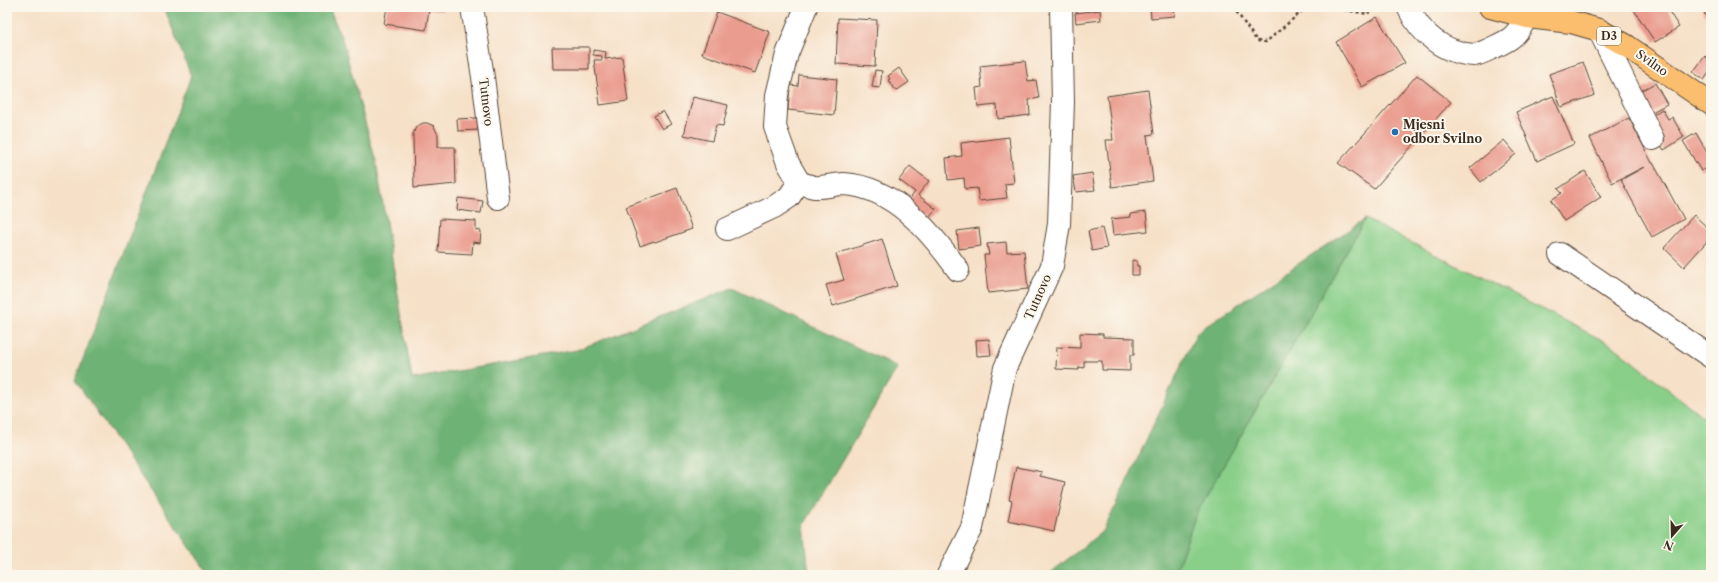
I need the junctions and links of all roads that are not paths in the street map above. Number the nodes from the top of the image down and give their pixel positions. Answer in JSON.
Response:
{"nodes":[{"id":1,"x":472,"y":7,"type":"edge"},
{"id":2,"x":806,"y":7,"type":"edge"},
{"id":3,"x":1061,"y":7,"type":"edge"},
{"id":4,"x":1408,"y":7,"type":"edge"},
{"id":5,"x":1490,"y":7,"type":"edge"},
{"id":6,"x":1537,"y":14,"type":"edge"},
{"id":7,"x":1599,"y":30,"type":"junction"},
{"id":8,"x":1711,"y":104,"type":"edge"},
{"id":9,"x":1653,"y":139,"type":"dead end"},
{"id":10,"x":799,"y":182,"type":"junction"},
{"id":11,"x":498,"y":198,"type":"dead end"},
{"id":12,"x":727,"y":229,"type":"dead end"},
{"id":13,"x":1560,"y":254,"type":"dead end"},
{"id":14,"x":958,"y":270,"type":"dead end"},
{"id":15,"x":1711,"y":357,"type":"edge"},
{"id":16,"x":948,"y":575,"type":"edge"}],
"edges":[{"from":1,"to":11,"type":"street","name":"Tutnovo"},
{"from":2,"to":10,"type":"street"},
{"from":3,"to":16,"type":"street","name":"Tutnovo"},
{"from":4,"to":6,"type":"street"},
{"from":5,"to":6,"type":"main road","name":"Svilno","number":"D3"},
{"from":6,"to":7,"type":"main road","name":"Svilno","number":"D3"},
{"from":7,"to":8,"type":"main road","name":"Svilno","number":"D3"},
{"from":7,"to":9,"type":"street"},
{"from":10,"to":12,"type":"street"},
{"from":10,"to":14,"type":"street"},
{"from":13,"to":15,"type":"street"}]}
